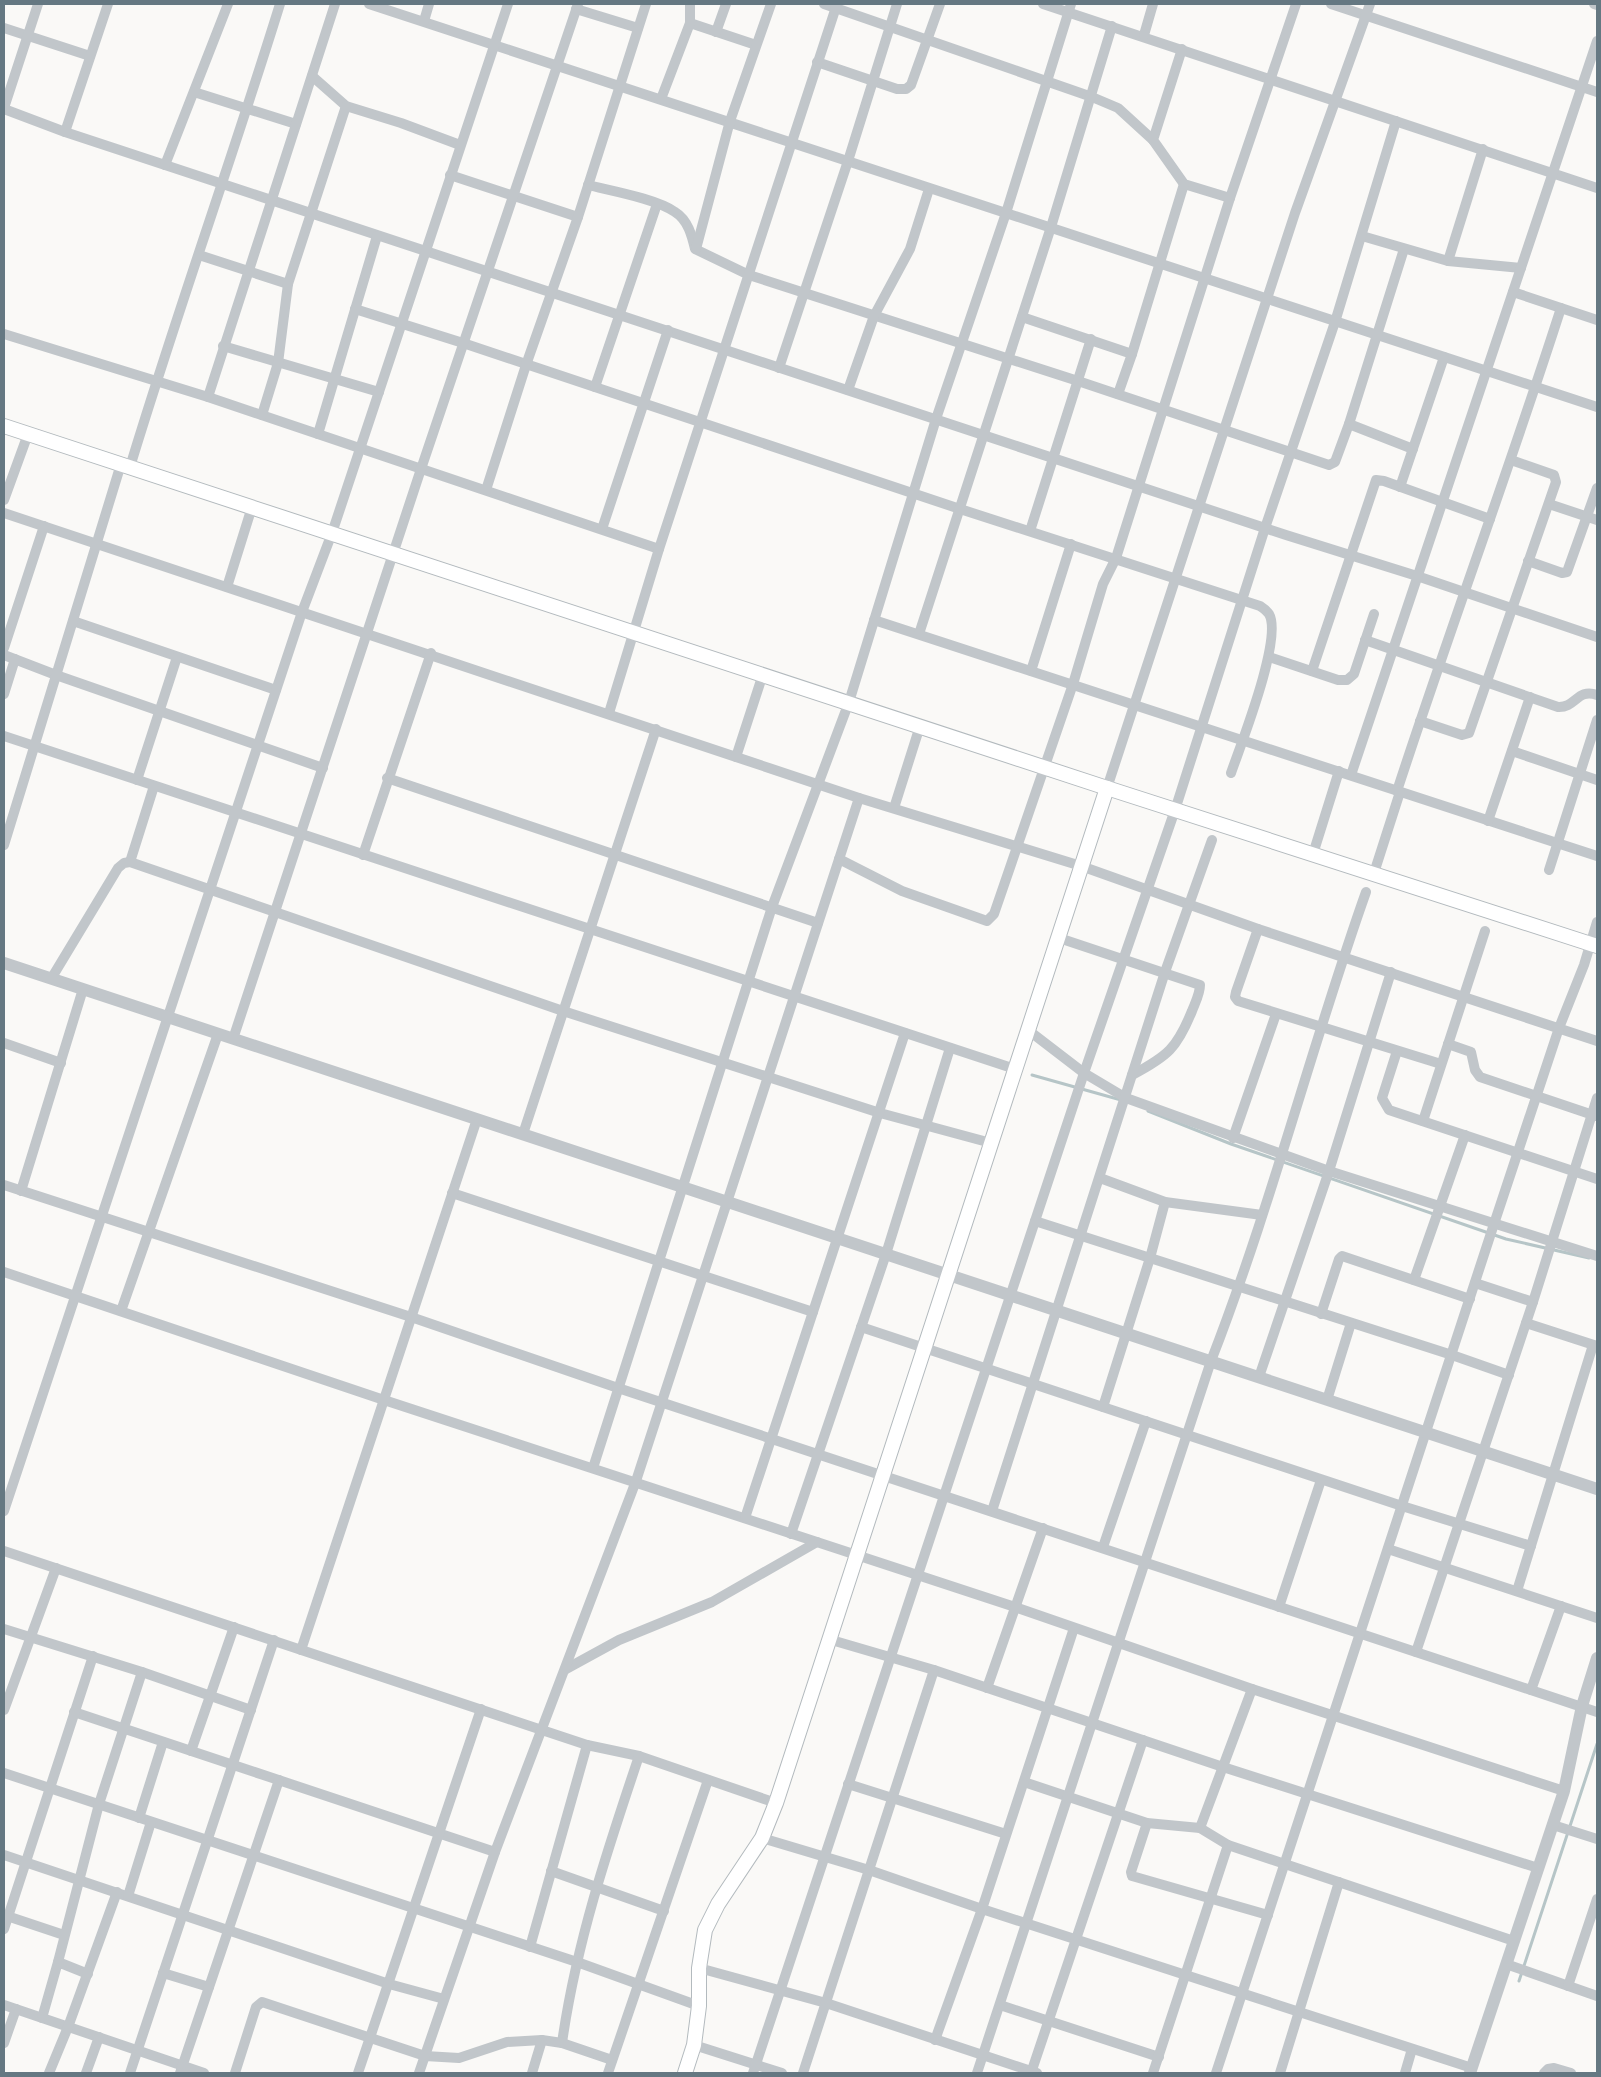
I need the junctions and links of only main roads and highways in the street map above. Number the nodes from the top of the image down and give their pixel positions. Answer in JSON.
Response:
{"nodes":[{"id":1,"x":4,"y":426,"type":"edge"},
{"id":2,"x":1107,"y":788,"type":"junction"},
{"id":3,"x":1594,"y":945,"type":"edge"},
{"id":4,"x":685,"y":2073,"type":"edge"}],
"edges":[{"from":1,"to":2,"type":"main road"},
{"from":2,"to":3,"type":"main road"},
{"from":2,"to":4,"type":"main road"}]}
